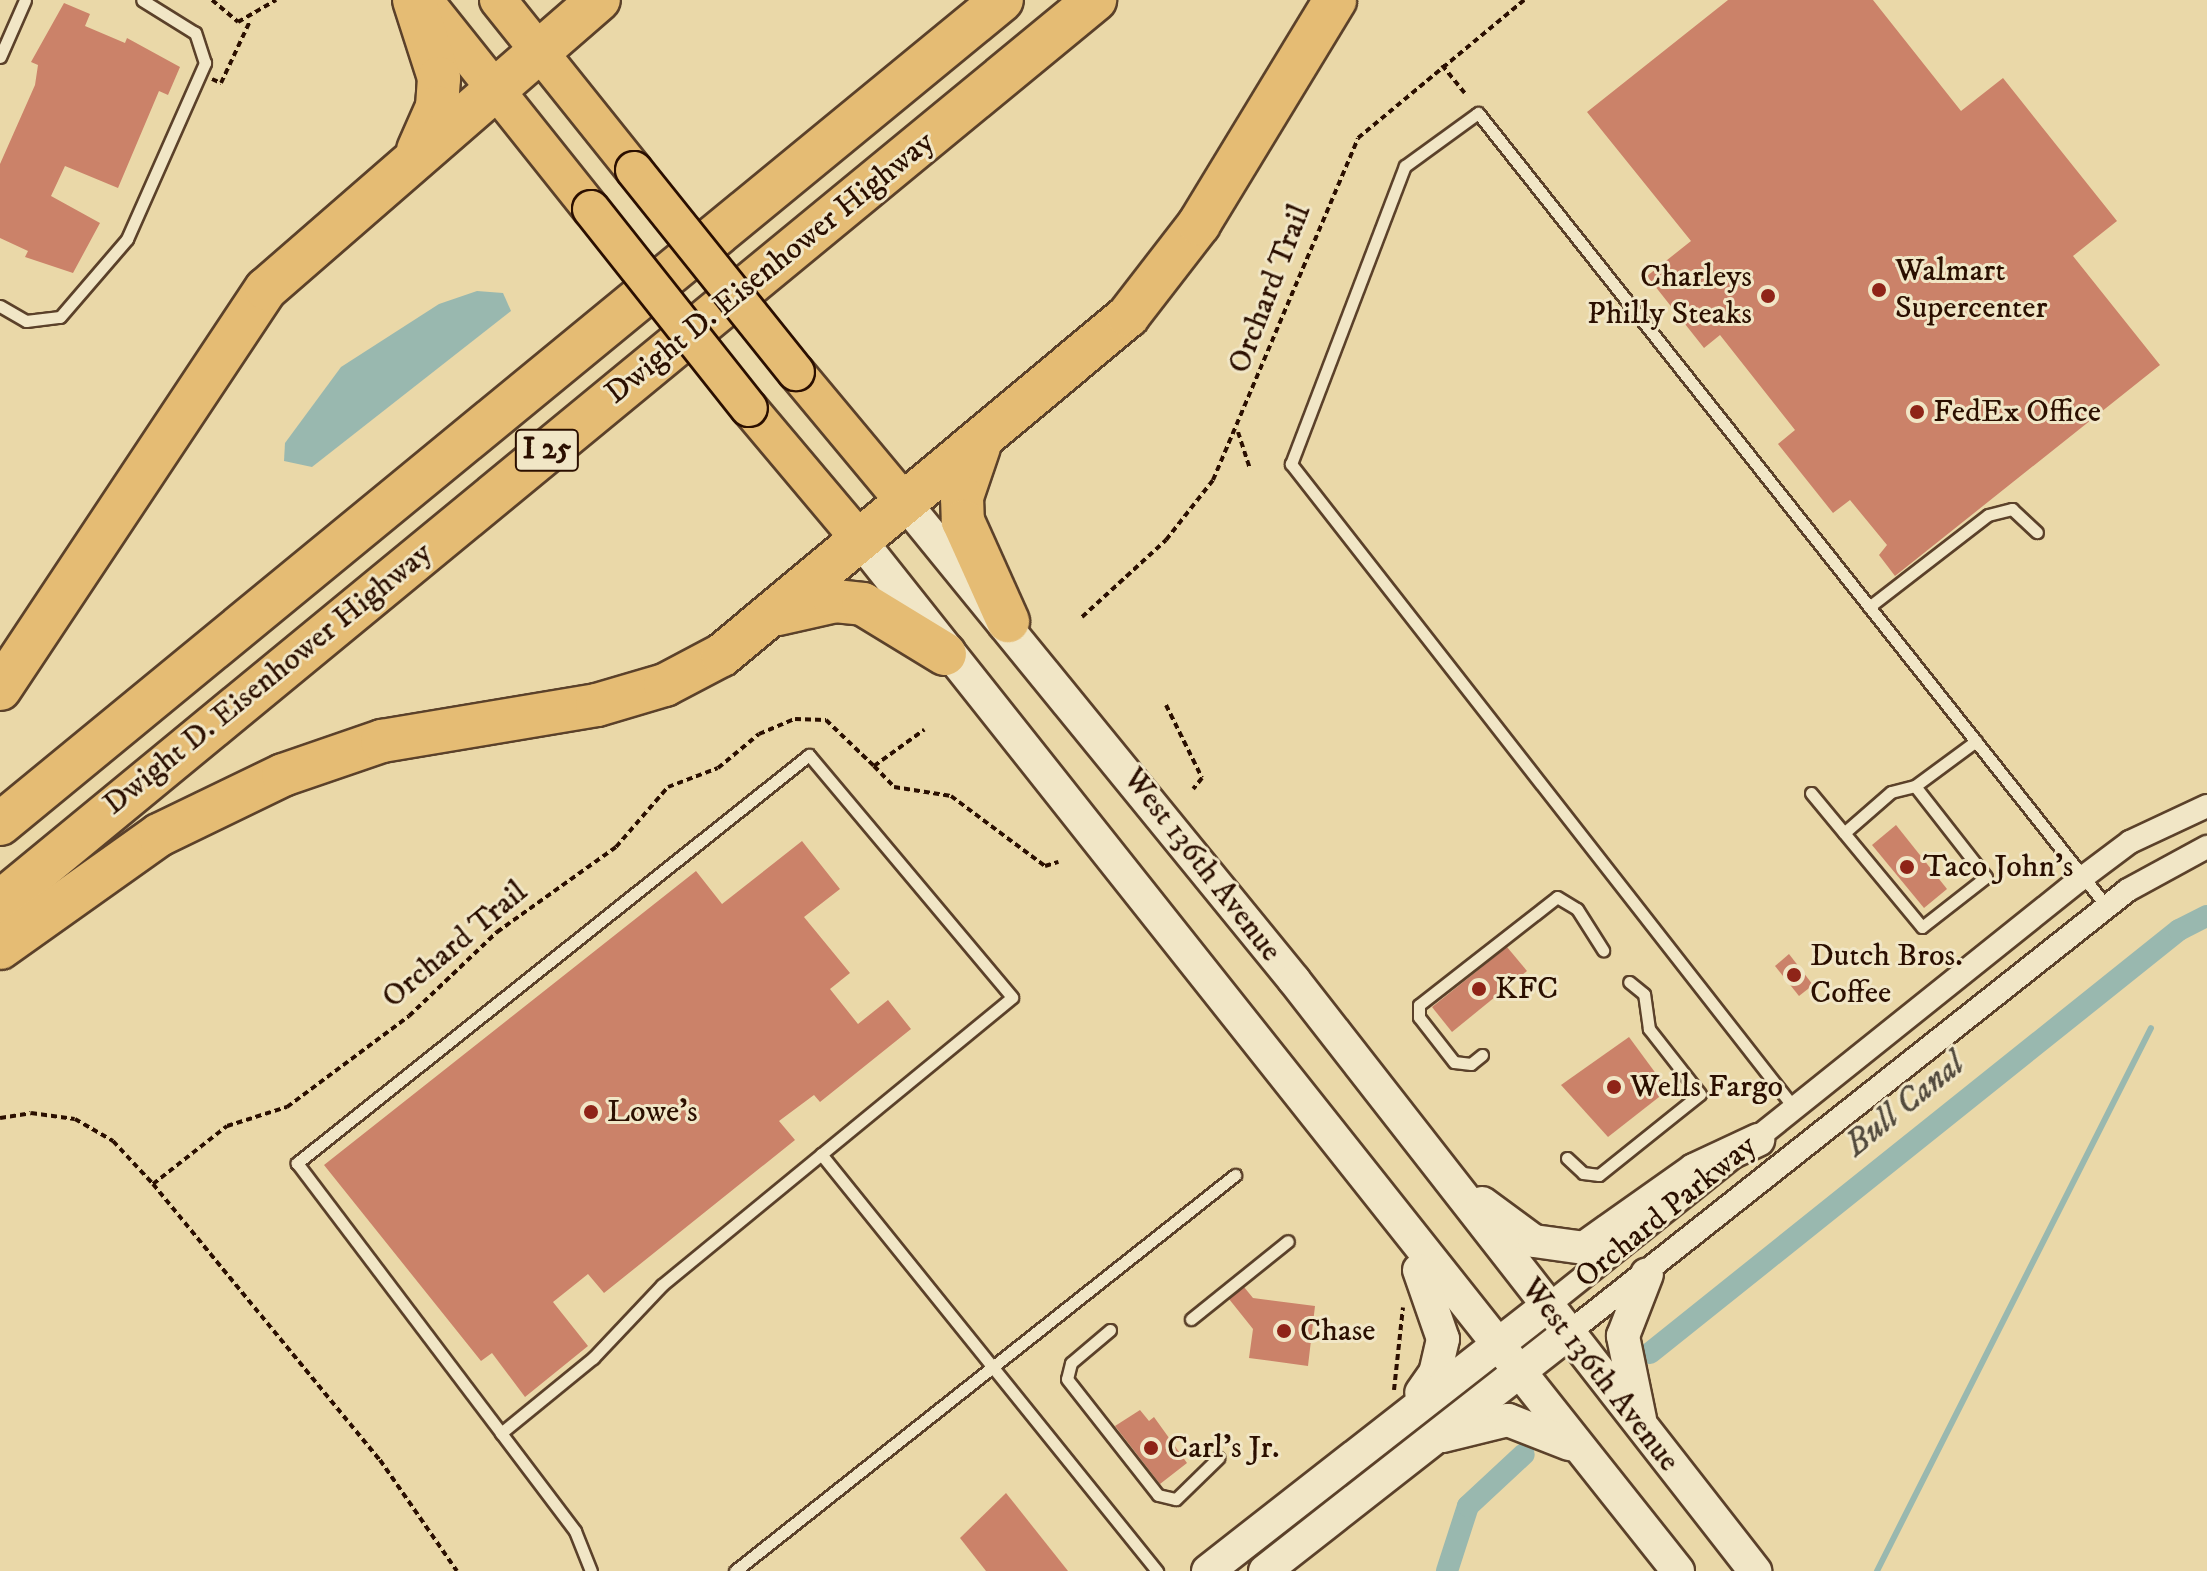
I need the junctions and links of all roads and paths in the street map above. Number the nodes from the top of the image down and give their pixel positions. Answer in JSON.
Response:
{"nodes":[{"id":1,"x":25,"y":0,"type":"edge"},
{"id":2,"x":142,"y":0,"type":"edge"},
{"id":3,"x":212,"y":0,"type":"edge"},
{"id":4,"x":276,"y":0,"type":"edge"},
{"id":5,"x":414,"y":0,"type":"edge"},
{"id":6,"x":424,"y":0,"type":"edge"},
{"id":7,"x":498,"y":0,"type":"edge"},
{"id":8,"x":599,"y":0,"type":"edge"},
{"id":9,"x":966,"y":0,"type":"edge"},
{"id":10,"x":1002,"y":0,"type":"edge"},
{"id":11,"x":1056,"y":0,"type":"edge"},
{"id":12,"x":1095,"y":0,"type":"edge"},
{"id":13,"x":1335,"y":0,"type":"edge"},
{"id":14,"x":1524,"y":0,"type":"edge"},
{"id":15,"x":250,"y":21,"type":"junction"},
{"id":16,"x":539,"y":51,"type":"junction"},
{"id":17,"x":0,"y":57,"type":"edge"},
{"id":18,"x":1442,"y":65,"type":"junction"},
{"id":19,"x":201,"y":73,"type":"junction"},
{"id":20,"x":494,"y":89,"type":"junction"},
{"id":21,"x":1465,"y":93,"type":"dead end"},
{"id":22,"x":417,"y":154,"type":"junction"},
{"id":23,"x":0,"y":306,"type":"edge"},
{"id":24,"x":1238,"y":432,"type":"junction"},
{"id":25,"x":979,"y":447,"type":"junction"},
{"id":26,"x":1250,"y":468,"type":"dead end"},
{"id":27,"x":905,"y":503,"type":"junction"},
{"id":28,"x":2037,"y":532,"type":"dead end"},
{"id":29,"x":860,"y":540,"type":"junction"},
{"id":30,"x":1869,"y":607,"type":"junction"},
{"id":31,"x":773,"y":615,"type":"junction"},
{"id":32,"x":1082,"y":617,"type":"dead end"},
{"id":33,"x":1008,"y":621,"type":"junction"},
{"id":34,"x":945,"y":654,"type":"junction"},
{"id":35,"x":0,"y":689,"type":"edge"},
{"id":36,"x":1166,"y":705,"type":"dead end"},
{"id":37,"x":924,"y":730,"type":"dead end"},
{"id":38,"x":1976,"y":741,"type":"junction"},
{"id":39,"x":874,"y":766,"type":"junction"},
{"id":40,"x":1915,"y":786,"type":"junction"},
{"id":41,"x":1193,"y":789,"type":"dead end"},
{"id":42,"x":1811,"y":793,"type":"dead end"},
{"id":43,"x":0,"y":795,"type":"edge"},
{"id":44,"x":2207,"y":806,"type":"edge"},
{"id":45,"x":0,"y":824,"type":"edge"},
{"id":46,"x":1844,"y":833,"type":"junction"},
{"id":47,"x":2207,"y":847,"type":"edge"},
{"id":48,"x":1058,"y":862,"type":"dead end"},
{"id":49,"x":0,"y":872,"type":"edge"},
{"id":50,"x":2084,"y":877,"type":"junction"},
{"id":51,"x":0,"y":902,"type":"edge"},
{"id":52,"x":2107,"y":907,"type":"junction"},
{"id":53,"x":0,"y":948,"type":"edge"},
{"id":54,"x":1603,"y":950,"type":"dead end"},
{"id":55,"x":1629,"y":982,"type":"dead end"},
{"id":56,"x":1482,"y":1055,"type":"dead end"},
{"id":57,"x":1796,"y":1109,"type":"junction"},
{"id":58,"x":0,"y":1118,"type":"edge"},
{"id":59,"x":1758,"y":1140,"type":"junction"},
{"id":60,"x":821,"y":1154,"type":"junction"},
{"id":61,"x":1567,"y":1158,"type":"dead end"},
{"id":62,"x":1235,"y":1175,"type":"dead end"},
{"id":63,"x":1448,"y":1175,"type":"junction"},
{"id":64,"x":153,"y":1184,"type":"junction"},
{"id":65,"x":1395,"y":1220,"type":"junction"},
{"id":66,"x":1288,"y":1241,"type":"dead end"},
{"id":67,"x":1647,"y":1274,"type":"junction"},
{"id":68,"x":1404,"y":1302,"type":"dead end"},
{"id":69,"x":1546,"y":1307,"type":"junction"},
{"id":70,"x":1191,"y":1319,"type":"dead end"},
{"id":71,"x":1110,"y":1330,"type":"dead end"},
{"id":72,"x":1567,"y":1334,"type":"junction"},
{"id":73,"x":1493,"y":1344,"type":"junction"},
{"id":74,"x":990,"y":1368,"type":"junction"},
{"id":75,"x":1514,"y":1370,"type":"junction"},
{"id":76,"x":1399,"y":1407,"type":"junction"},
{"id":77,"x":501,"y":1433,"type":"junction"},
{"id":78,"x":1645,"y":1433,"type":"junction"},
{"id":79,"x":1425,"y":1443,"type":"junction"},
{"id":80,"x":1586,"y":1457,"type":"junction"},
{"id":81,"x":1218,"y":1458,"type":"dead end"},
{"id":82,"x":457,"y":1571,"type":"edge"},
{"id":83,"x":591,"y":1571,"type":"edge"},
{"id":84,"x":735,"y":1571,"type":"edge"},
{"id":85,"x":1157,"y":1571,"type":"edge"},
{"id":86,"x":1208,"y":1571,"type":"edge"},
{"id":87,"x":1265,"y":1571,"type":"edge"},
{"id":88,"x":1678,"y":1571,"type":"edge"},
{"id":89,"x":1755,"y":1571,"type":"edge"}],
"edges":[{"from":1,"to":17,"type":"lane"},
{"from":2,"to":19,"type":"lane"},
{"from":3,"to":15,"type":"path"},
{"from":4,"to":15,"type":"path"},
{"from":5,"to":22,"type":"highway"},
{"from":6,"to":20,"type":"main road","name":"West 136th Avenue"},
{"from":7,"to":16,"type":"main road","name":"West 136th Avenue"},
{"from":8,"to":16,"type":"highway"},
{"from":9,"to":43,"type":"highway","number":"I 25"},
{"from":10,"to":45,"type":"highway"},
{"from":11,"to":49,"type":"highway"},
{"from":12,"to":51,"type":"highway","name":"Dwight D. Eisenhower Highway","number":"I 25"},
{"from":13,"to":25,"type":"highway"},
{"from":14,"to":18,"type":"path","name":"Orchard Trail"},
{"from":15,"to":19,"type":"path"},
{"from":16,"to":20,"type":"highway"},
{"from":16,"to":27,"type":"main road","name":"West 136th Avenue","bridge":true},
{"from":18,"to":21,"type":"path"},
{"from":18,"to":24,"type":"path","name":"Orchard Trail"},
{"from":19,"to":23,"type":"lane"},
{"from":20,"to":22,"type":"highway"},
{"from":20,"to":29,"type":"main road","name":"West 136th Avenue","bridge":true},
{"from":22,"to":35,"type":"highway"},
{"from":24,"to":26,"type":"path"},
{"from":24,"to":32,"type":"path","name":"Orchard Trail"},
{"from":25,"to":27,"type":"highway"},
{"from":25,"to":33,"type":"highway"},
{"from":27,"to":29,"type":"highway"},
{"from":27,"to":33,"type":"main road","name":"West 136th Avenue"},
{"from":28,"to":30,"type":"lane"},
{"from":29,"to":31,"type":"highway"},
{"from":29,"to":34,"type":"main road","name":"West 136th Avenue"},
{"from":30,"to":38,"type":"lane"},
{"from":30,"to":57,"type":"lane"},
{"from":31,"to":34,"type":"highway"},
{"from":31,"to":53,"type":"highway"},
{"from":33,"to":63,"type":"main road","name":"West 136th Avenue"},
{"from":34,"to":65,"type":"main road","name":"West 136th Avenue"},
{"from":36,"to":41,"type":"path"},
{"from":37,"to":39,"type":"path"},
{"from":38,"to":40,"type":"lane"},
{"from":38,"to":50,"type":"lane"},
{"from":39,"to":48,"type":"path","name":"Orchard Trail"},
{"from":39,"to":64,"type":"path","name":"Orchard Trail"},
{"from":40,"to":46,"type":"lane"},
{"from":40,"to":46,"type":"lane"},
{"from":42,"to":46,"type":"lane"},
{"from":44,"to":50,"type":"street","name":"Orchard Parkway"},
{"from":47,"to":52,"type":"street","name":"Orchard Parkway"},
{"from":50,"to":52,"type":"lane"},
{"from":50,"to":57,"type":"street","name":"Orchard Parkway"},
{"from":52,"to":67,"type":"street","name":"Orchard Parkway"},
{"from":54,"to":56,"type":"lane"},
{"from":55,"to":61,"type":"lane"},
{"from":57,"to":59,"type":"street","name":"Orchard Parkway"},
{"from":58,"to":64,"type":"path"},
{"from":59,"to":63,"type":"main road"},
{"from":59,"to":69,"type":"street","name":"Orchard Parkway"},
{"from":60,"to":74,"type":"lane"},
{"from":60,"to":77,"type":"lane"},
{"from":60,"to":77,"type":"lane"},
{"from":62,"to":74,"type":"lane"},
{"from":63,"to":69,"type":"main road","name":"West 136th Avenue"},
{"from":64,"to":82,"type":"path"},
{"from":65,"to":73,"type":"main road","name":"West 136th Avenue"},
{"from":65,"to":76,"type":"main road"},
{"from":66,"to":70,"type":"lane"},
{"from":67,"to":72,"type":"street","name":"Orchard Parkway"},
{"from":67,"to":78,"type":"main road"},
{"from":68,"to":76,"type":"path"},
{"from":69,"to":72,"type":"main road","name":"West 136th Avenue"},
{"from":69,"to":73,"type":"main road","name":"Orchard Parkway"},
{"from":71,"to":81,"type":"lane"},
{"from":72,"to":75,"type":"main road","name":"Orchard Parkway"},
{"from":72,"to":78,"type":"main road","name":"West 136th Avenue"},
{"from":73,"to":75,"type":"main road","name":"West 136th Avenue"},
{"from":73,"to":76,"type":"main road","name":"Orchard Parkway"},
{"from":74,"to":84,"type":"lane"},
{"from":74,"to":85,"type":"lane"},
{"from":75,"to":79,"type":"main road","name":"Orchard Parkway"},
{"from":75,"to":80,"type":"main road","name":"West 136th Avenue"},
{"from":76,"to":86,"type":"main road","name":"Orchard Parkway"},
{"from":77,"to":83,"type":"lane"},
{"from":78,"to":89,"type":"main road","name":"West 136th Avenue"},
{"from":79,"to":80,"type":"main road"},
{"from":79,"to":87,"type":"main road","name":"Orchard Parkway"},
{"from":80,"to":88,"type":"main road","name":"West 136th Avenue"}]}
